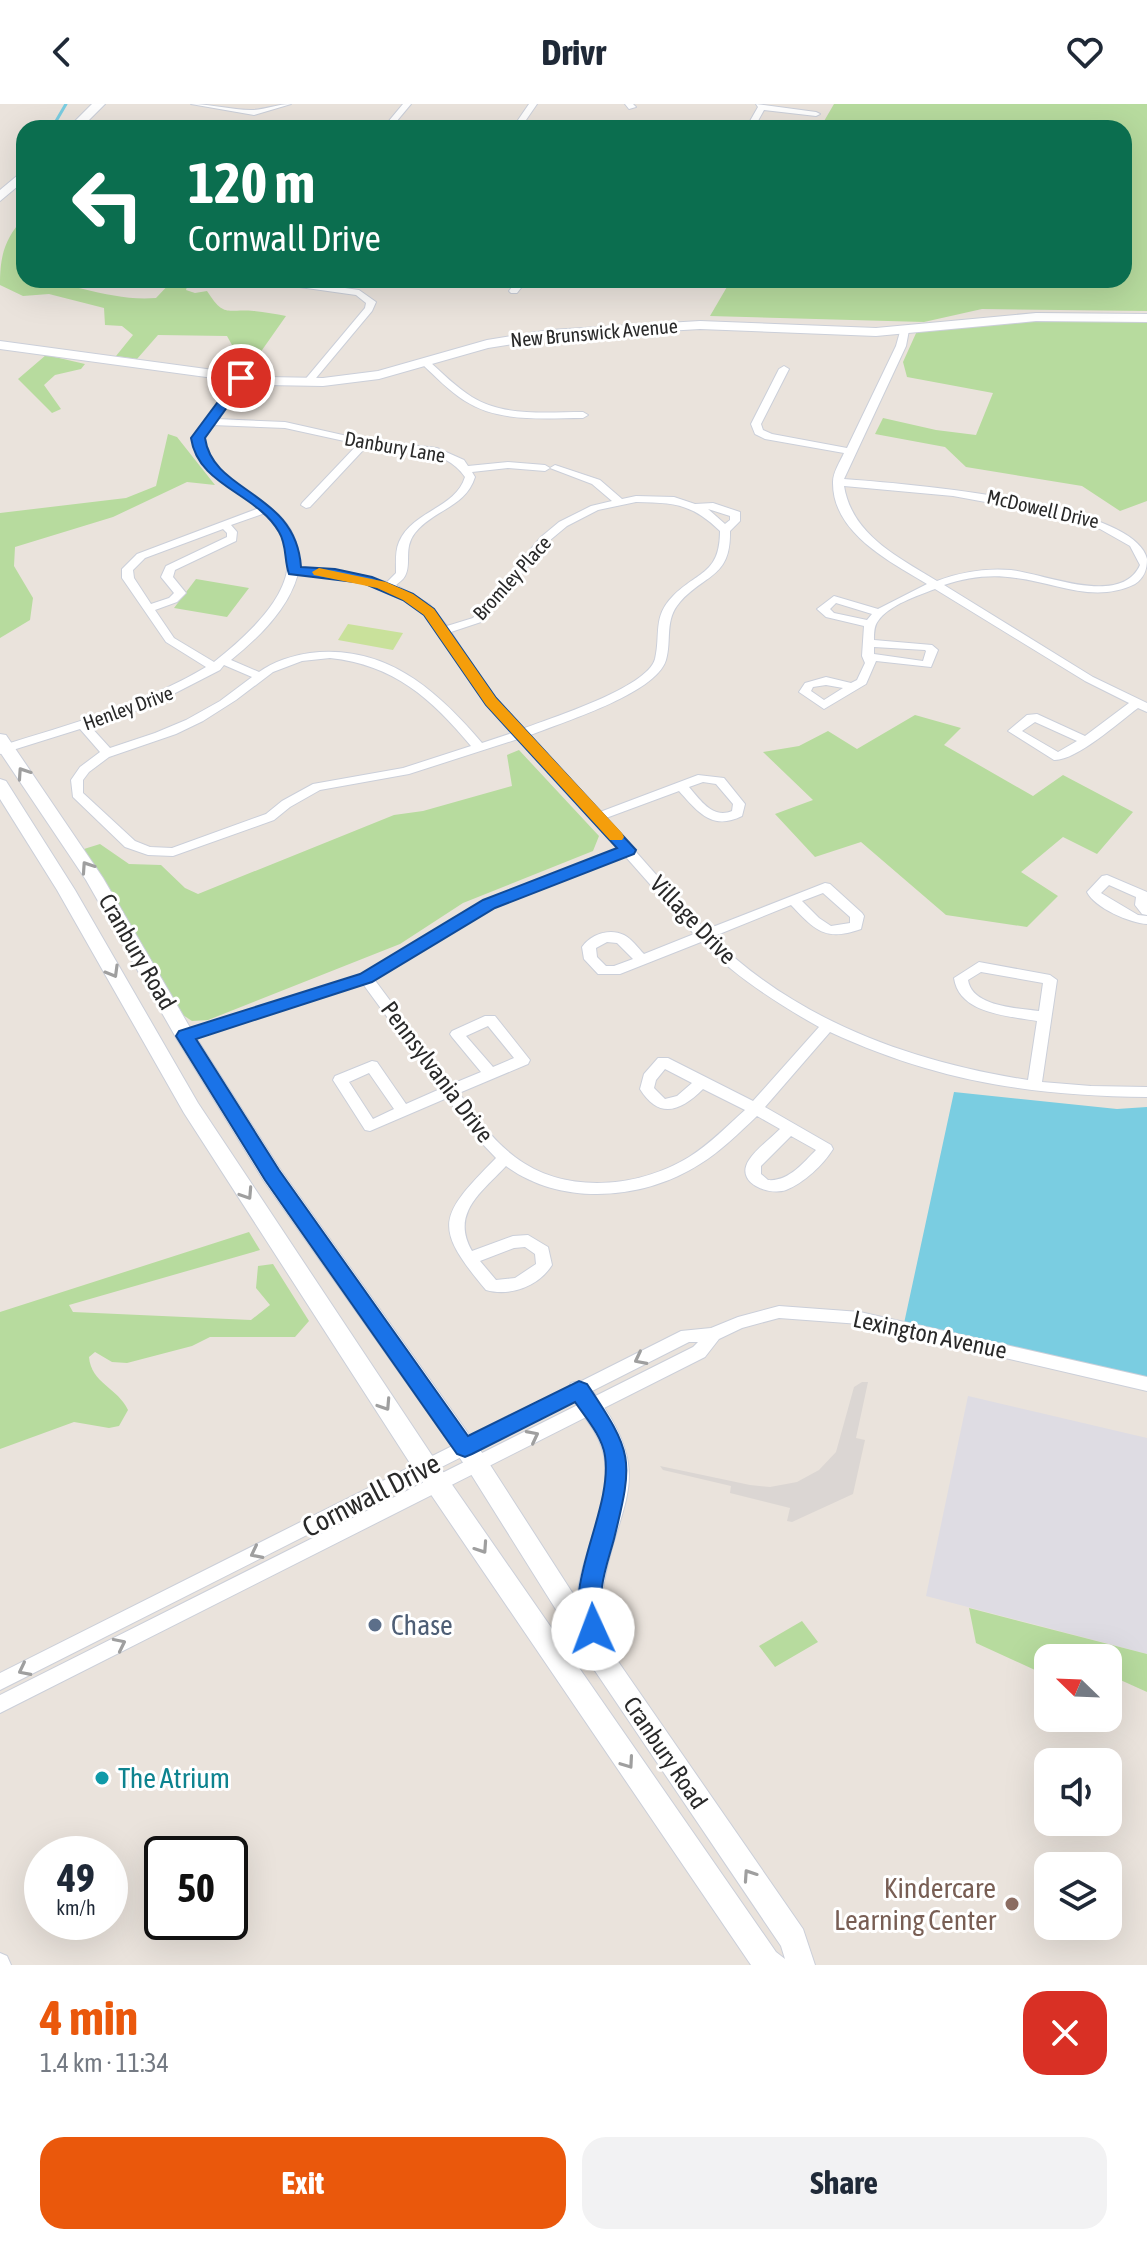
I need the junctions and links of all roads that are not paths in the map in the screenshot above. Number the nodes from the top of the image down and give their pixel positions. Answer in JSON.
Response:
{"nodes":[{"id":1,"x":99,"y":104,"type":"edge"},
{"id":2,"x":195,"y":104,"type":"edge"},
{"id":3,"x":287,"y":104,"type":"edge"},
{"id":4,"x":407,"y":104,"type":"edge"},
{"id":5,"x":761,"y":106,"type":"edge"},
{"id":6,"x":816,"y":114,"type":"dead end"},
{"id":7,"x":82,"y":120,"type":"edge"},
{"id":8,"x":394,"y":120,"type":"edge"},
{"id":9,"x":16,"y":182,"type":"edge"},
{"id":10,"x":0,"y":197,"type":"edge"},
{"id":11,"x":325,"y":288,"type":"edge"},
{"id":12,"x":516,"y":288,"type":"edge"},
{"id":13,"x":514,"y":291,"type":"dead end"},
{"id":14,"x":1147,"y":318,"type":"edge"},
{"id":15,"x":904,"y":330,"type":"junction"},
{"id":16,"x":0,"y":345,"type":"edge"},
{"id":17,"x":425,"y":362,"type":"junction"},
{"id":18,"x":784,"y":369,"type":"dead end"},
{"id":19,"x":241,"y":378,"type":"junction"},
{"id":20,"x":308,"y":382,"type":"junction"},
{"id":21,"x":583,"y":415,"type":"dead end"},
{"id":22,"x":211,"y":422,"type":"junction"},
{"id":23,"x":365,"y":443,"type":"junction"},
{"id":24,"x":849,"y":451,"type":"junction"},
{"id":25,"x":468,"y":469,"type":"junction"},
{"id":26,"x":838,"y":482,"type":"junction"},
{"id":27,"x":618,"y":501,"type":"junction"},
{"id":28,"x":306,"y":505,"type":"dead end"},
{"id":29,"x":695,"y":506,"type":"junction"},
{"id":30,"x":265,"y":509,"type":"junction"},
{"id":31,"x":225,"y":525,"type":"junction"},
{"id":32,"x":725,"y":530,"type":"junction"},
{"id":33,"x":1142,"y":541,"type":"edge"},
{"id":34,"x":294,"y":571,"type":"junction"},
{"id":35,"x":936,"y":585,"type":"junction"},
{"id":36,"x":388,"y":587,"type":"junction"},
{"id":37,"x":150,"y":608,"type":"junction"},
{"id":38,"x":878,"y":612,"type":"junction"},
{"id":39,"x":869,"y":624,"type":"junction"},
{"id":40,"x":444,"y":631,"type":"junction"},
{"id":41,"x":220,"y":665,"type":"junction"},
{"id":42,"x":259,"y":676,"type":"junction"},
{"id":43,"x":853,"y":687,"type":"dead end"},
{"id":44,"x":1142,"y":705,"type":"edge"},
{"id":45,"x":83,"y":725,"type":"junction"},
{"id":46,"x":521,"y":734,"type":"junction"},
{"id":47,"x":1086,"y":741,"type":"junction"},
{"id":48,"x":2,"y":746,"type":"edge"},
{"id":49,"x":478,"y":746,"type":"junction"},
{"id":50,"x":108,"y":754,"type":"junction"},
{"id":51,"x":0,"y":785,"type":"edge"},
{"id":52,"x":681,"y":786,"type":"dead end"},
{"id":53,"x":597,"y":817,"type":"junction"},
{"id":54,"x":628,"y":850,"type":"junction"},
{"id":55,"x":794,"y":900,"type":"dead end"},
{"id":56,"x":1147,"y":911,"type":"edge"},
{"id":57,"x":1147,"y":920,"type":"edge"},
{"id":58,"x":704,"y":935,"type":"junction"},
{"id":59,"x":642,"y":960,"type":"dead end"},
{"id":60,"x":366,"y":978,"type":"junction"},
{"id":61,"x":1045,"y":1017,"type":"junction"},
{"id":62,"x":827,"y":1026,"type":"junction"},
{"id":63,"x":185,"y":1036,"type":"junction"},
{"id":64,"x":491,"y":1075,"type":"junction"},
{"id":65,"x":702,"y":1081,"type":"junction"},
{"id":66,"x":1034,"y":1087,"type":"junction"},
{"id":67,"x":450,"y":1092,"type":"junction"},
{"id":68,"x":1147,"y":1092,"type":"edge"},
{"id":69,"x":755,"y":1108,"type":"junction"},
{"id":70,"x":403,"y":1111,"type":"junction"},
{"id":71,"x":790,"y":1128,"type":"junction"},
{"id":72,"x":505,"y":1158,"type":"junction"},
{"id":73,"x":469,"y":1259,"type":"dead end"},
{"id":74,"x":713,"y":1334,"type":"joint"},
{"id":75,"x":1147,"y":1384,"type":"edge"},
{"id":76,"x":585,"y":1398,"type":"junction"},
{"id":77,"x":471,"y":1456,"type":"junction"},
{"id":78,"x":432,"y":1476,"type":"junction"},
{"id":79,"x":596,"y":1651,"type":"junction"},
{"id":80,"x":0,"y":1682,"type":"edge"},
{"id":81,"x":0,"y":1704,"type":"edge"},
{"id":82,"x":773,"y":1965,"type":"edge"},
{"id":83,"x":801,"y":1965,"type":"edge"}],
"edges":[{"from":1,"to":7,"type":"main road"},
{"from":2,"to":3,"type":"street"},
{"from":4,"to":8,"type":"street"},
{"from":5,"to":6,"type":"street"},
{"from":9,"to":10,"type":"main road"},
{"from":11,"to":20,"type":"street"},
{"from":12,"to":13,"type":"street"},
{"from":14,"to":15,"type":"main road","name":"New Brunswick Avenue"},
{"from":15,"to":17,"type":"main road","name":"New Brunswick Avenue"},
{"from":15,"to":24,"type":"street"},
{"from":16,"to":19,"type":"main road","name":"New Brunswick Avenue"},
{"from":17,"to":20,"type":"main road","name":"New Brunswick Avenue"},
{"from":17,"to":21,"type":"street"},
{"from":18,"to":24,"type":"street"},
{"from":19,"to":20,"type":"main road","name":"New Brunswick Avenue"},
{"from":19,"to":22,"type":"street"},
{"from":22,"to":23,"type":"street","name":"Danbury Lane"},
{"from":22,"to":30,"type":"street"},
{"from":23,"to":25,"type":"street","name":"Danbury Lane"},
{"from":23,"to":28,"type":"street"},
{"from":24,"to":26,"type":"street"},
{"from":25,"to":27,"type":"street"},
{"from":25,"to":36,"type":"street","name":"Danbury Lane"},
{"from":26,"to":33,"type":"street","name":"McDowell Drive"},
{"from":26,"to":35,"type":"street"},
{"from":27,"to":29,"type":"street","name":"Bromley Place"},
{"from":27,"to":40,"type":"street","name":"Bromley Place"},
{"from":29,"to":32,"type":"street","name":"Bromley Place"},
{"from":29,"to":32,"type":"street"},
{"from":30,"to":31,"type":"street"},
{"from":30,"to":34,"type":"street"},
{"from":31,"to":37,"type":"street"},
{"from":31,"to":37,"type":"street"},
{"from":32,"to":46,"type":"street"},
{"from":33,"to":35,"type":"street","name":"McDowell Drive"},
{"from":34,"to":36,"type":"street","name":"Village Drive"},
{"from":34,"to":41,"type":"street","name":"Henley Drive"},
{"from":35,"to":38,"type":"street"},
{"from":35,"to":44,"type":"street"},
{"from":36,"to":40,"type":"street","name":"Village Drive"},
{"from":37,"to":41,"type":"street"},
{"from":38,"to":39,"type":"street"},
{"from":38,"to":39,"type":"street"},
{"from":39,"to":43,"type":"street"},
{"from":40,"to":46,"type":"street","name":"Village Drive"},
{"from":41,"to":42,"type":"street"},
{"from":41,"to":45,"type":"street","name":"Henley Drive"},
{"from":42,"to":49,"type":"street"},
{"from":42,"to":50,"type":"street"},
{"from":44,"to":47,"type":"street"},
{"from":45,"to":48,"type":"street","name":"Henley Drive"},
{"from":45,"to":50,"type":"street"},
{"from":46,"to":49,"type":"street"},
{"from":46,"to":53,"type":"street","name":"Village Drive"},
{"from":47,"to":47,"type":"street"},
{"from":63,"to":48,"type":"main road","name":"Cranbury Road","one_way":true},
{"from":49,"to":50,"type":"street"},
{"from":51,"to":78,"type":"main road","name":"Cranbury Road","one_way":true},
{"from":52,"to":53,"type":"street"},
{"from":53,"to":54,"type":"street","name":"Village Drive"},
{"from":54,"to":58,"type":"street","name":"Village Drive"},
{"from":54,"to":60,"type":"street"},
{"from":55,"to":58,"type":"street"},
{"from":56,"to":57,"type":"street"},
{"from":58,"to":59,"type":"street"},
{"from":58,"to":62,"type":"street","name":"Village Drive"},
{"from":60,"to":63,"type":"street"},
{"from":60,"to":67,"type":"street","name":"Pennsylvania Drive"},
{"from":61,"to":61,"type":"street"},
{"from":61,"to":66,"type":"street"},
{"from":62,"to":66,"type":"street","name":"Village Drive"},
{"from":62,"to":69,"type":"street","name":"Pennsylvania Drive"},
{"from":63,"to":77,"type":"main road","name":"Cranbury Road"},
{"from":64,"to":64,"type":"street"},
{"from":64,"to":67,"type":"street"},
{"from":65,"to":65,"type":"street"},
{"from":65,"to":69,"type":"street"},
{"from":66,"to":68,"type":"street","name":"Village Drive"},
{"from":67,"to":70,"type":"street"},
{"from":67,"to":72,"type":"street","name":"Pennsylvania Drive"},
{"from":69,"to":71,"type":"street"},
{"from":69,"to":72,"type":"street","name":"Pennsylvania Drive"},
{"from":70,"to":70,"type":"street"},
{"from":71,"to":71,"type":"street"},
{"from":72,"to":73,"type":"street"},
{"from":74,"to":75,"type":"street","name":"Lexington Avenue"},
{"from":74,"to":76,"type":"street","name":"Cornwall Drive"},
{"from":76,"to":77,"type":"street","name":"Cornwall Drive"},
{"from":76,"to":79,"type":"main road"},
{"from":77,"to":78,"type":"street","name":"Cornwall Drive"},
{"from":77,"to":79,"type":"main road","name":"Cranbury Road"},
{"from":78,"to":80,"type":"street","name":"Cornwall Drive","one_way":true},
{"from":81,"to":78,"type":"street","name":"Cornwall Drive","one_way":true},
{"from":78,"to":82,"type":"main road","name":"Cranbury Road","one_way":true},
{"from":83,"to":79,"type":"main road","name":"Cranbury Road","one_way":true}]}
